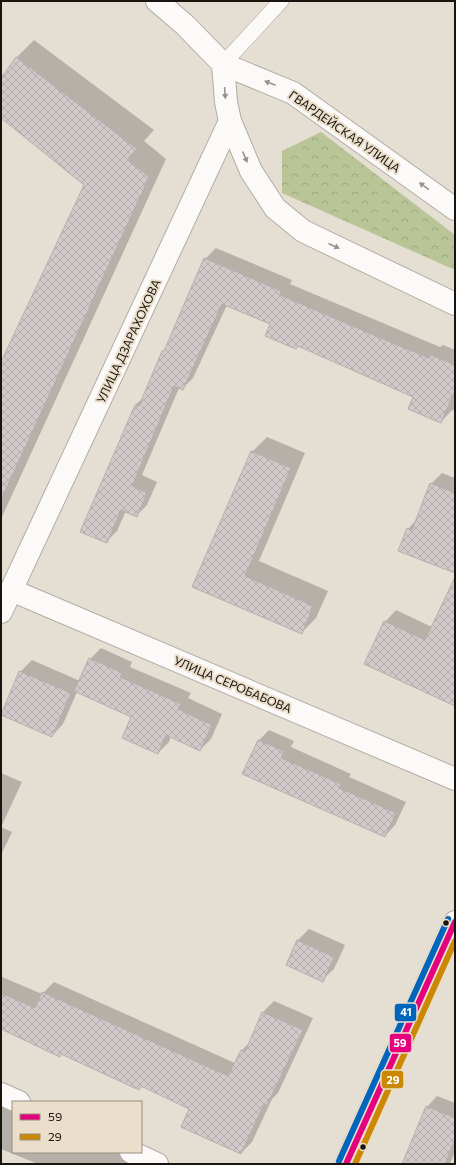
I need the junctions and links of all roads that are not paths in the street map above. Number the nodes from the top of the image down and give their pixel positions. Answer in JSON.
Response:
{"nodes":[{"id":1,"x":157,"y":1,"type":"edge"},
{"id":2,"x":281,"y":1,"type":"edge"},
{"id":3,"x":223,"y":64,"type":"junction"},
{"id":4,"x":230,"y":121,"type":"junction"},
{"id":5,"x":455,"y":209,"type":"edge"},
{"id":6,"x":455,"y":304,"type":"edge"},
{"id":7,"x":11,"y":590,"type":"junction"},
{"id":8,"x":1,"y":612,"type":"edge"},
{"id":9,"x":455,"y":779,"type":"edge"},
{"id":10,"x":455,"y":922,"type":"edge"},
{"id":11,"x":1,"y":1094,"type":"edge"},
{"id":12,"x":17,"y":1101,"type":"edge"},
{"id":13,"x":133,"y":1153,"type":"edge"},
{"id":14,"x":158,"y":1164,"type":"edge"},
{"id":15,"x":346,"y":1164,"type":"edge"}],
"edges":[{"from":1,"to":3,"type":"street","name":"ГВАРДЕЙСКАЯ УЛИЦА"},
{"from":2,"to":3,"type":"lane"},
{"from":3,"to":4,"type":"street","one_way":true},
{"from":5,"to":3,"type":"street","name":"ГВАРДЕЙСКАЯ УЛИЦА","one_way":true},
{"from":4,"to":6,"type":"street","one_way":true},
{"from":4,"to":7,"type":"street","name":"УЛИЦА ДЗАРАХОХОВА"},
{"from":7,"to":8,"type":"street","name":"УЛИЦА ДЗАРАХОХОВА"},
{"from":7,"to":9,"type":"street","name":"УЛИЦА СЕРОБАБОВА"},
{"from":10,"to":15,"type":"street"},
{"from":11,"to":12,"type":"street"},
{"from":13,"to":14,"type":"street"}]}
